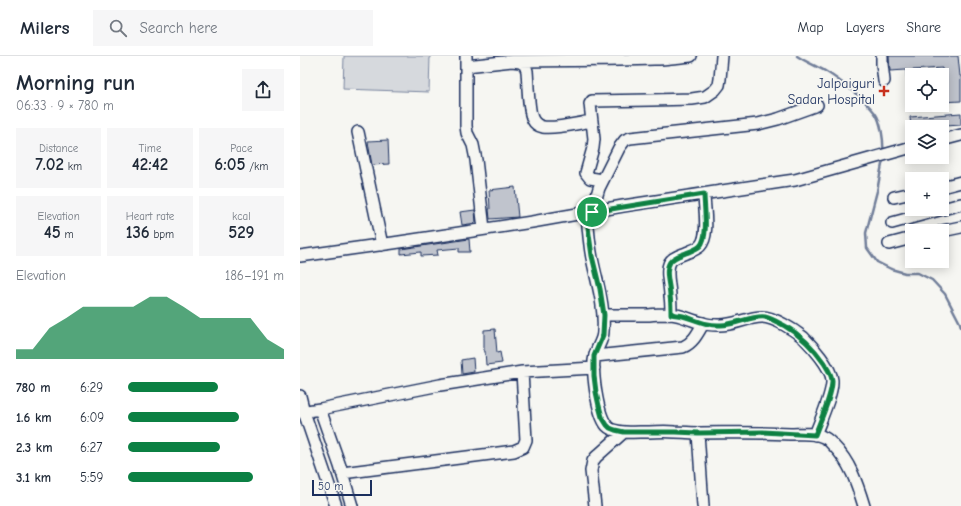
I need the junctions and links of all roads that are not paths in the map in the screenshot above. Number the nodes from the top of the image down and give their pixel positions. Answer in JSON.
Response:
{"nodes":[{"id":1,"x":691,"y":56,"type":"edge"},
{"id":2,"x":722,"y":56,"type":"edge"},
{"id":3,"x":882,"y":56,"type":"edge"},
{"id":4,"x":630,"y":58,"type":"edge"},
{"id":5,"x":466,"y":61,"type":"edge"},
{"id":6,"x":512,"y":61,"type":"junction"},
{"id":7,"x":884,"y":81,"type":"dead end"},
{"id":8,"x":817,"y":105,"type":"dead end"},
{"id":9,"x":592,"y":121,"type":"junction"},
{"id":10,"x":358,"y":132,"type":"dead end"},
{"id":11,"x":961,"y":135,"type":"edge"},
{"id":12,"x":949,"y":138,"type":"edge"},
{"id":13,"x":905,"y":149,"type":"edge"},
{"id":14,"x":603,"y":180,"type":"junction"},
{"id":15,"x":961,"y":182,"type":"edge"},
{"id":16,"x":949,"y":185,"type":"edge"},
{"id":17,"x":704,"y":194,"type":"junction"},
{"id":18,"x":905,"y":195,"type":"edge"},
{"id":19,"x":894,"y":197,"type":"dead end"},
{"id":20,"x":961,"y":204,"type":"edge"},
{"id":21,"x":589,"y":212,"type":"junction"},
{"id":22,"x":892,"y":223,"type":"dead end"},
{"id":23,"x":961,"y":227,"type":"edge"},
{"id":24,"x":484,"y":229,"type":"junction"},
{"id":25,"x":949,"y":230,"type":"edge"},
{"id":26,"x":905,"y":240,"type":"edge"},
{"id":27,"x":888,"y":244,"type":"dead end"},
{"id":28,"x":382,"y":245,"type":"junction"},
{"id":29,"x":300,"y":256,"type":"edge"},
{"id":30,"x":671,"y":314,"type":"junction"},
{"id":31,"x":604,"y":315,"type":"junction"},
{"id":32,"x":703,"y":324,"type":"junction"},
{"id":33,"x":594,"y":356,"type":"junction"},
{"id":34,"x":594,"y":368,"type":"junction"},
{"id":35,"x":522,"y":372,"type":"junction"},
{"id":36,"x":300,"y":396,"type":"edge"},
{"id":37,"x":320,"y":409,"type":"junction"},
{"id":38,"x":302,"y":412,"type":"edge"},
{"id":39,"x":624,"y":432,"type":"junction"},
{"id":40,"x":698,"y":433,"type":"junction"},
{"id":41,"x":815,"y":435,"type":"junction"},
{"id":42,"x":342,"y":473,"type":"junction"},
{"id":43,"x":336,"y":506,"type":"edge"},
{"id":44,"x":352,"y":506,"type":"edge"},
{"id":45,"x":595,"y":506,"type":"edge"},
{"id":46,"x":703,"y":506,"type":"edge"},
{"id":47,"x":864,"y":506,"type":"edge"}],
"edges":[{"from":1,"to":4,"type":"street"},
{"from":2,"to":9,"type":"street"},
{"from":3,"to":7,"type":"street"},
{"from":4,"to":6,"type":"street"},
{"from":5,"to":6,"type":"street"},
{"from":5,"to":24,"type":"street"},
{"from":6,"to":9,"type":"street"},
{"from":8,"to":14,"type":"street"},
{"from":9,"to":14,"type":"street"},
{"from":10,"to":28,"type":"street"},
{"from":11,"to":12,"type":"street"},
{"from":13,"to":17,"type":"street"},
{"from":14,"to":21,"type":"street"},
{"from":15,"to":16,"type":"street"},
{"from":17,"to":21,"type":"street"},
{"from":17,"to":30,"type":"street"},
{"from":18,"to":19,"type":"street"},
{"from":20,"to":22,"type":"street"},
{"from":21,"to":24,"type":"street"},
{"from":21,"to":31,"type":"street"},
{"from":23,"to":25,"type":"street"},
{"from":24,"to":28,"type":"street"},
{"from":26,"to":27,"type":"street"},
{"from":28,"to":29,"type":"street"},
{"from":30,"to":31,"type":"street"},
{"from":30,"to":32,"type":"street"},
{"from":31,"to":33,"type":"street"},
{"from":32,"to":33,"type":"street"},
{"from":32,"to":41,"type":"street"},
{"from":33,"to":34,"type":"street"},
{"from":34,"to":35,"type":"street"},
{"from":34,"to":39,"type":"street"},
{"from":35,"to":37,"type":"street"},
{"from":35,"to":42,"type":"street"},
{"from":36,"to":38,"type":"street"},
{"from":37,"to":38,"type":"street"},
{"from":37,"to":42,"type":"street"},
{"from":38,"to":43,"type":"street"},
{"from":39,"to":40,"type":"street"},
{"from":39,"to":45,"type":"street"},
{"from":40,"to":41,"type":"street"},
{"from":40,"to":46,"type":"street"},
{"from":41,"to":47,"type":"street"},
{"from":42,"to":44,"type":"street"}]}
